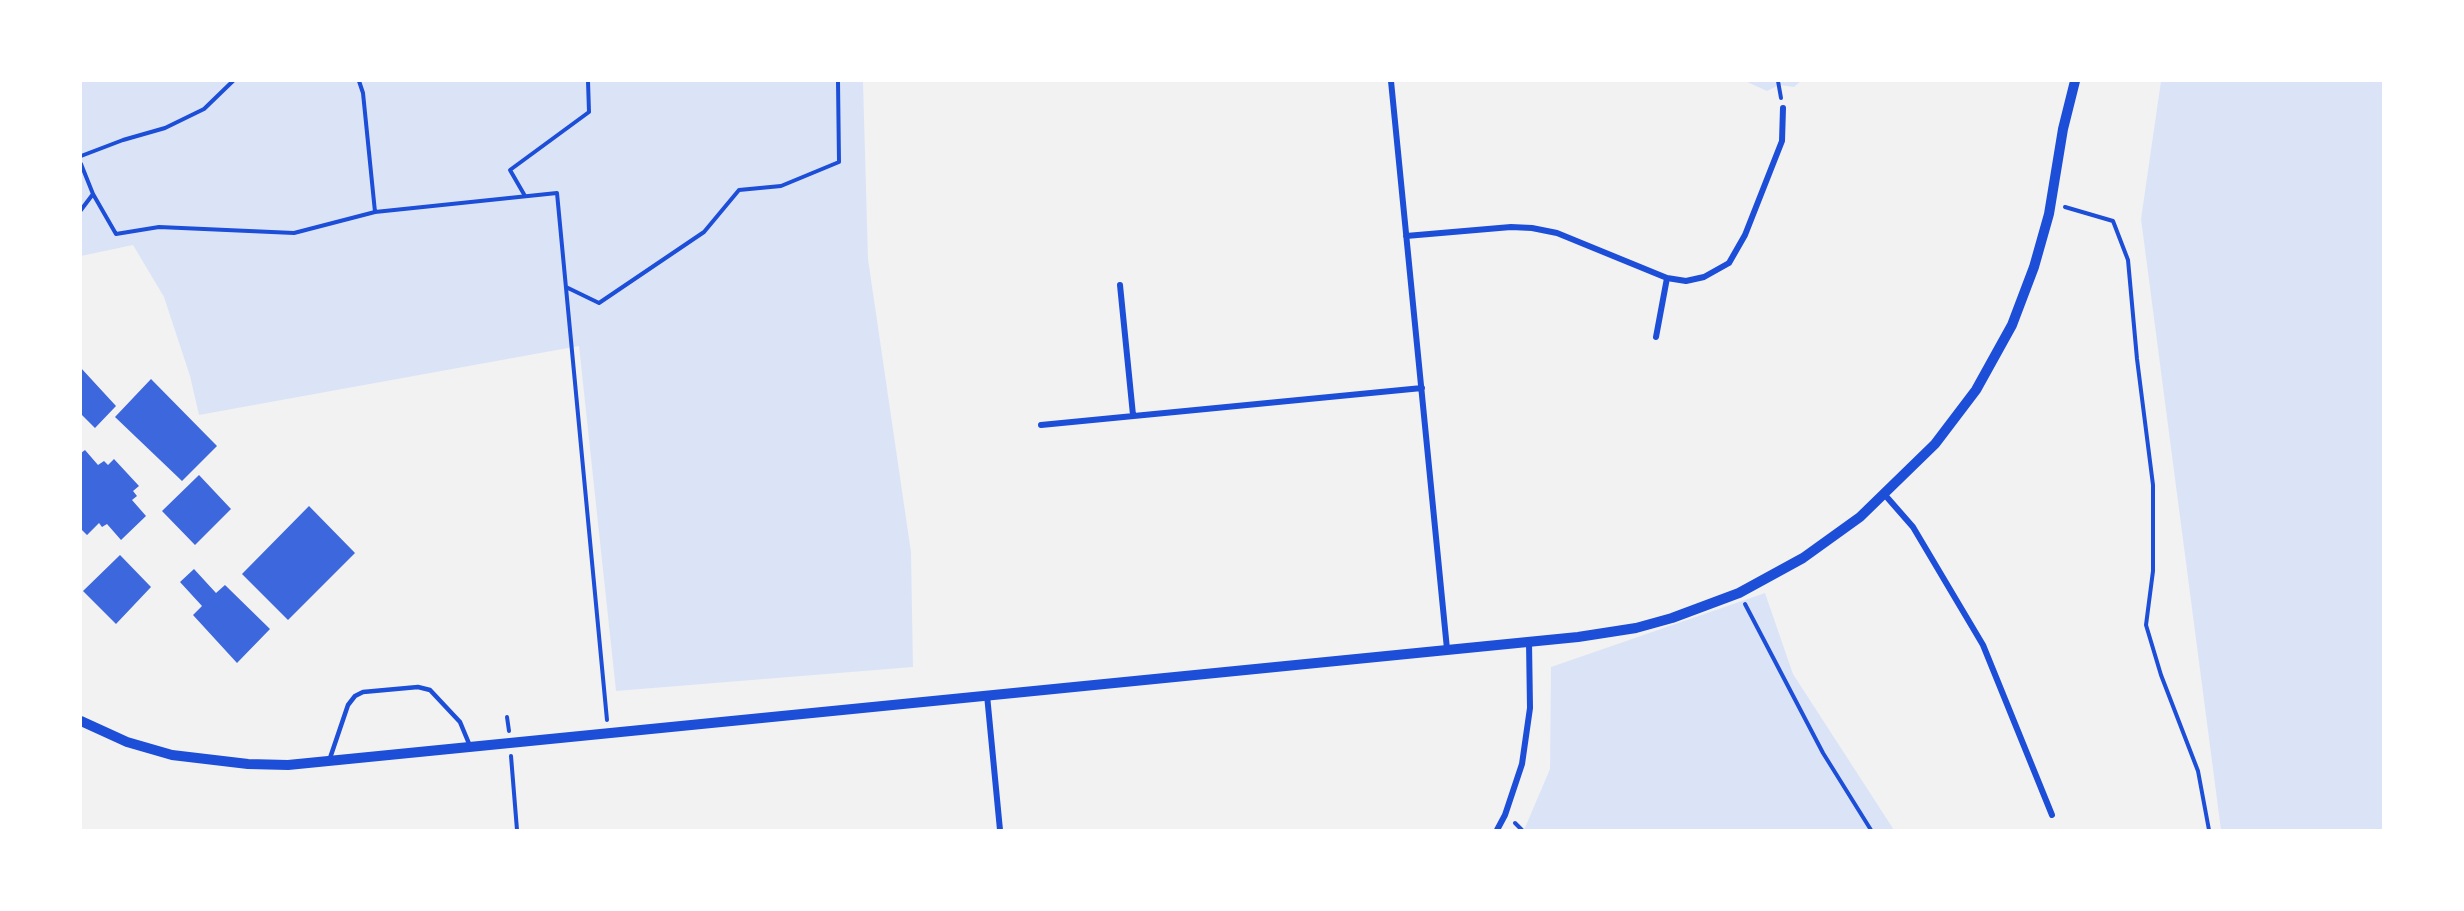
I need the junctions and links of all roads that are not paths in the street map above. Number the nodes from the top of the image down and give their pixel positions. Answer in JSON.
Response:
{"nodes":[{"id":1,"x":1391,"y":81,"type":"edge"},
{"id":2,"x":2075,"y":81,"type":"edge"},
{"id":3,"x":1783,"y":108,"type":"dead end"},
{"id":4,"x":1406,"y":236,"type":"junction"},
{"id":5,"x":1667,"y":278,"type":"junction"},
{"id":6,"x":1120,"y":285,"type":"dead end"},
{"id":7,"x":1656,"y":337,"type":"dead end"},
{"id":8,"x":1422,"y":388,"type":"junction"},
{"id":9,"x":1133,"y":415,"type":"junction"},
{"id":10,"x":1041,"y":425,"type":"dead end"},
{"id":11,"x":1885,"y":495,"type":"junction"},
{"id":12,"x":1529,"y":642,"type":"junction"},
{"id":13,"x":1448,"y":650,"type":"junction"},
{"id":14,"x":987,"y":695,"type":"junction"},
{"id":15,"x":81,"y":722,"type":"edge"},
{"id":16,"x":470,"y":746,"type":"junction"},
{"id":17,"x":328,"y":761,"type":"junction"},
{"id":18,"x":2052,"y":815,"type":"dead end"},
{"id":19,"x":1000,"y":830,"type":"edge"},
{"id":20,"x":1497,"y":830,"type":"edge"}],
"edges":[{"from":1,"to":4,"type":"street"},
{"from":2,"to":11,"type":"street"},
{"from":3,"to":5,"type":"street"},
{"from":4,"to":5,"type":"street"},
{"from":4,"to":8,"type":"street"},
{"from":5,"to":7,"type":"street"},
{"from":6,"to":9,"type":"street"},
{"from":8,"to":9,"type":"street"},
{"from":8,"to":13,"type":"street"},
{"from":9,"to":10,"type":"street"},
{"from":11,"to":12,"type":"street"},
{"from":11,"to":18,"type":"street"},
{"from":12,"to":13,"type":"street"},
{"from":12,"to":20,"type":"street"},
{"from":13,"to":14,"type":"street"},
{"from":14,"to":16,"type":"street"},
{"from":14,"to":19,"type":"street"},
{"from":15,"to":17,"type":"street"},
{"from":16,"to":17,"type":"street"},
{"from":16,"to":17,"type":"lane"}]}
